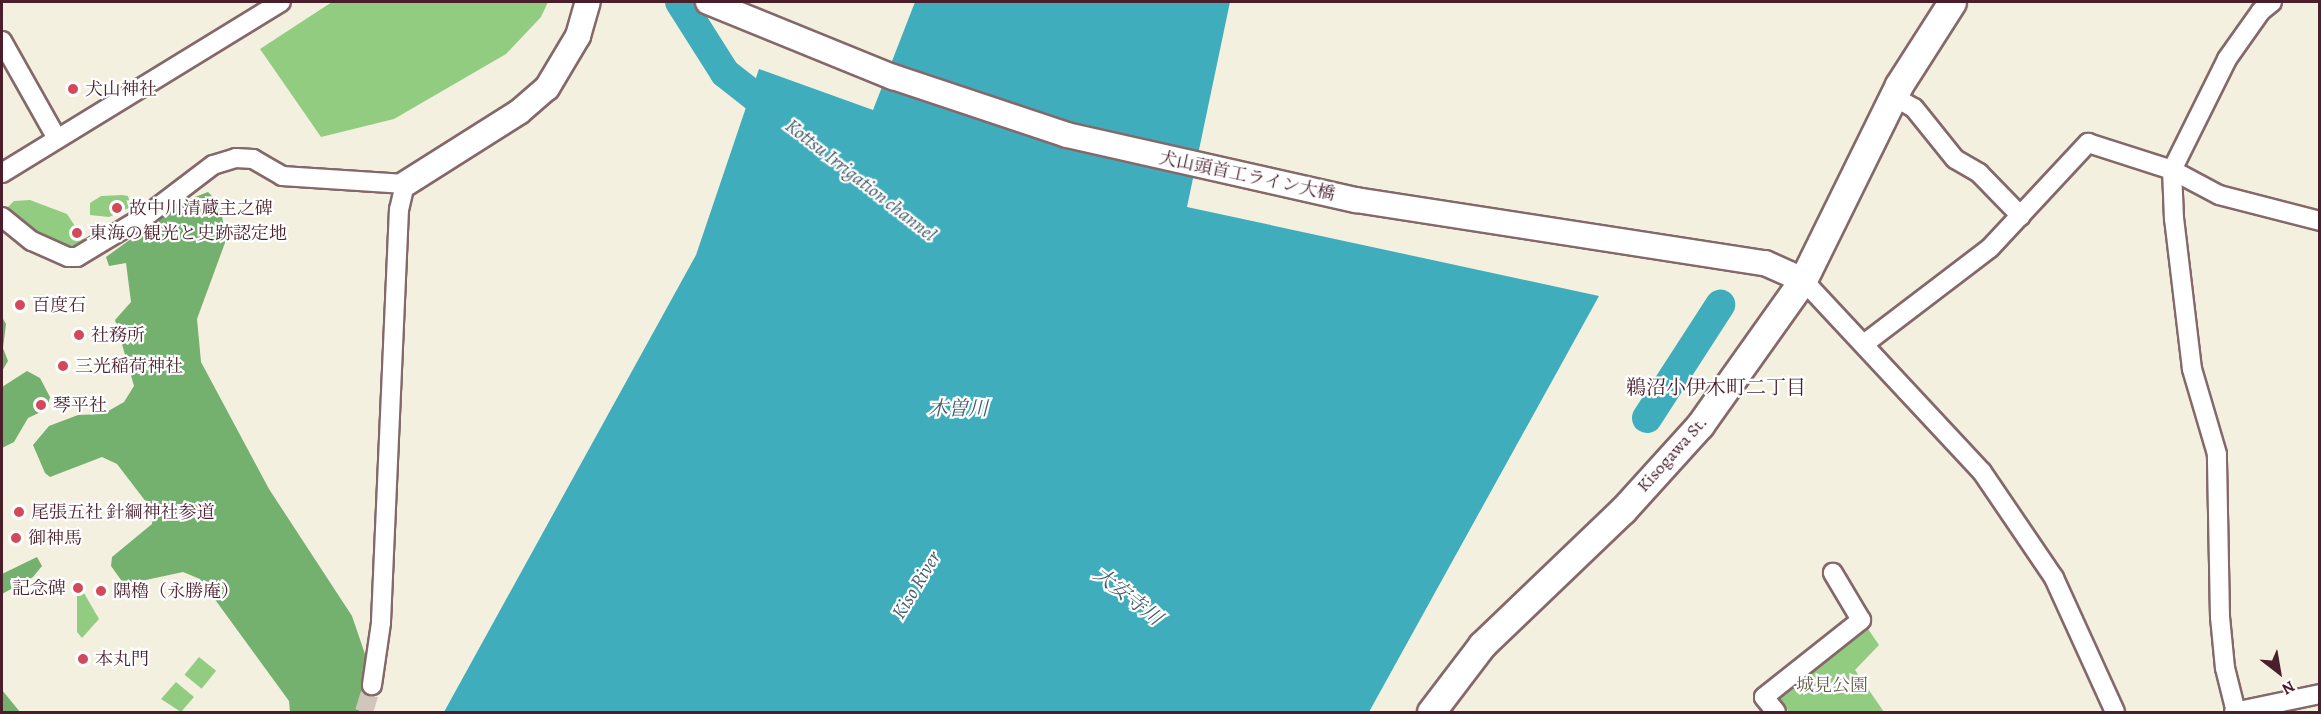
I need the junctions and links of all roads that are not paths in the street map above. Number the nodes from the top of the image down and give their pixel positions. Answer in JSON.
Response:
{"nodes":[{"id":1,"x":281,"y":2,"type":"edge"},
{"id":2,"x":588,"y":2,"type":"edge"},
{"id":3,"x":708,"y":2,"type":"edge"},
{"id":4,"x":1952,"y":2,"type":"edge"},
{"id":5,"x":2272,"y":2,"type":"edge"},
{"id":6,"x":2,"y":41,"type":"edge"},
{"id":7,"x":1893,"y":96,"type":"junction"},
{"id":8,"x":56,"y":137,"type":"junction"},
{"id":9,"x":2172,"y":170,"type":"junction"},
{"id":10,"x":2,"y":173,"type":"edge"},
{"id":11,"x":405,"y":184,"type":"junction"},
{"id":12,"x":2021,"y":216,"type":"junction"},
{"id":13,"x":2,"y":217,"type":"edge"},
{"id":14,"x":2319,"y":221,"type":"edge"},
{"id":15,"x":1803,"y":280,"type":"junction"},
{"id":16,"x":1864,"y":344,"type":"junction"},
{"id":17,"x":1833,"y":573,"type":"dead end"},
{"id":18,"x":372,"y":686,"type":"tunnel mouth"},
{"id":19,"x":2319,"y":694,"type":"edge"},
{"id":20,"x":1431,"y":712,"type":"edge"},
{"id":21,"x":1776,"y":712,"type":"edge"},
{"id":22,"x":2115,"y":712,"type":"edge"},
{"id":23,"x":2235,"y":712,"type":"edge"}],
"edges":[{"from":1,"to":8,"type":"street"},
{"from":2,"to":11,"type":"street"},
{"from":3,"to":15,"type":"street","name":"犬山頭首工ライン大橋"},
{"from":4,"to":7,"type":"main road","name":"Kisogawa St."},
{"from":5,"to":9,"type":"street"},
{"from":6,"to":8,"type":"street"},
{"from":7,"to":12,"type":"street"},
{"from":7,"to":15,"type":"main road","name":"Kisogawa St."},
{"from":8,"to":10,"type":"street"},
{"from":9,"to":12,"type":"street"},
{"from":9,"to":14,"type":"street"},
{"from":9,"to":23,"type":"street"},
{"from":11,"to":13,"type":"street"},
{"from":11,"to":18,"type":"street"},
{"from":12,"to":16,"type":"street"},
{"from":15,"to":16,"type":"street"},
{"from":15,"to":20,"type":"main road","name":"Kisogawa St."},
{"from":16,"to":22,"type":"street"},
{"from":17,"to":21,"type":"street"},
{"from":19,"to":23,"type":"street"}]}
